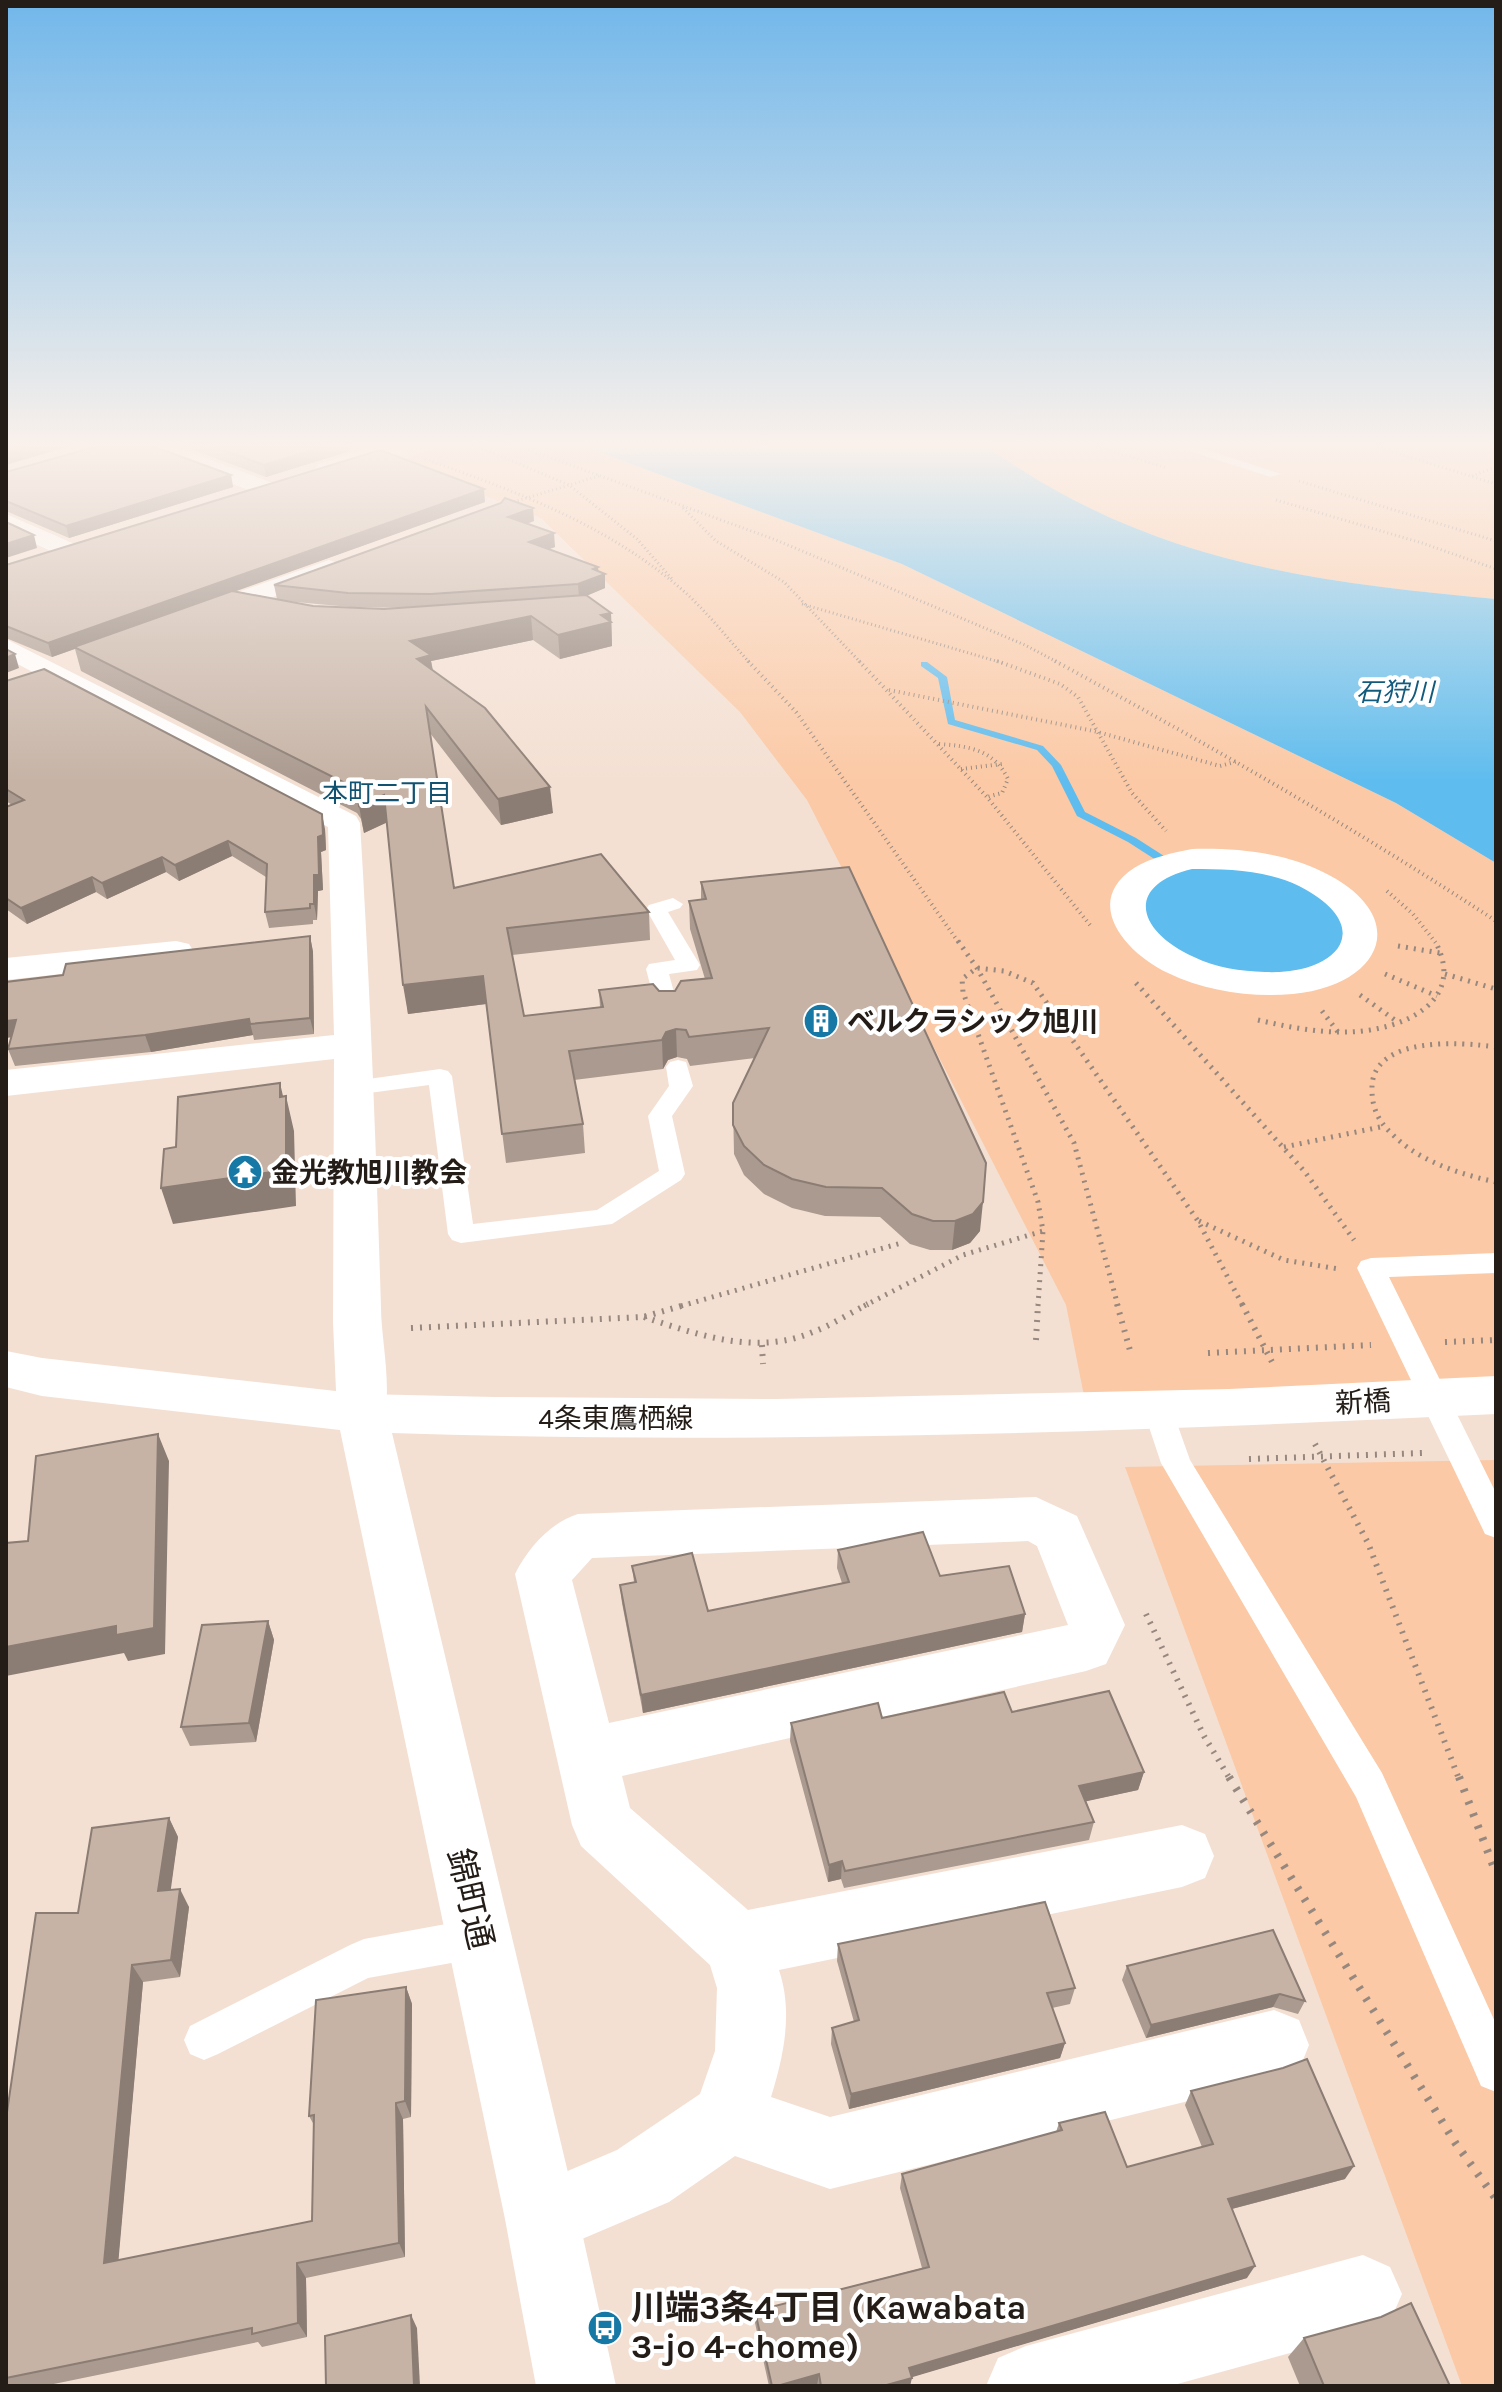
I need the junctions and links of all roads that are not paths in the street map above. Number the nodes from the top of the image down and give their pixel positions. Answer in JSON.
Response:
{"nodes":[{"id":1,"x":39,"y":559,"type":"edge"},
{"id":2,"x":31,"y":561,"type":"edge"},
{"id":3,"x":349,"y":561,"type":"edge"},
{"id":4,"x":233,"y":603,"type":"junction"},
{"id":5,"x":289,"y":613,"type":"edge"},
{"id":6,"x":177,"y":623,"type":"edge"},
{"id":7,"x":6,"y":647,"type":"edge"},
{"id":8,"x":64,"y":665,"type":"junction"},
{"id":9,"x":21,"y":680,"type":"edge"},
{"id":10,"x":1192,"y":859,"type":"joint"},
{"id":11,"x":673,"y":904,"type":"dead end"},
{"id":12,"x":209,"y":948,"type":"edge"},
{"id":13,"x":6,"y":969,"type":"edge"},
{"id":14,"x":668,"y":1011,"type":"edge"},
{"id":15,"x":354,"y":1045,"type":"junction"},
{"id":16,"x":678,"y":1067,"type":"dead end"},
{"id":17,"x":6,"y":1083,"type":"edge"},
{"id":18,"x":354,"y":1088,"type":"junction"},
{"id":19,"x":1496,"y":1263,"type":"edge"},
{"id":20,"x":6,"y":1369,"type":"edge"},
{"id":21,"x":1496,"y":1395,"type":"edge"},
{"id":22,"x":1229,"y":1408,"type":"joint"},
{"id":23,"x":1158,"y":1409,"type":"junction"},
{"id":24,"x":362,"y":1413,"type":"junction"},
{"id":25,"x":1493,"y":1515,"type":"edge"},
{"id":26,"x":586,"y":1756,"type":"junction"},
{"id":27,"x":1182,"y":1856,"type":"dead end"},
{"id":28,"x":479,"y":1938,"type":"junction"},
{"id":29,"x":738,"y":1945,"type":"junction"},
{"id":30,"x":204,"y":2040,"type":"dead end"},
{"id":31,"x":1274,"y":2045,"type":"dead end"},
{"id":32,"x":1496,"y":2071,"type":"edge"},
{"id":33,"x":728,"y":2118,"type":"junction"},
{"id":34,"x":542,"y":2219,"type":"junction"},
{"id":35,"x":1363,"y":2294,"type":"dead end"},
{"id":36,"x":576,"y":2386,"type":"edge"},
{"id":37,"x":1026,"y":2386,"type":"edge"}],
"edges":[{"from":1,"to":2,"type":"main road"},
{"from":3,"to":4,"type":"main road"},
{"from":4,"to":5,"type":"main road"},
{"from":4,"to":6,"type":"main road"},
{"from":7,"to":8,"type":"main road"},
{"from":8,"to":9,"type":"main road"},
{"from":8,"to":15,"type":"main road","name":"錦町通"},
{"from":10,"to":10,"type":"main road"},
{"from":11,"to":14,"type":"lane"},
{"from":12,"to":13,"type":"main road"},
{"from":15,"to":17,"type":"main road"},
{"from":15,"to":18,"type":"main road","name":"錦町通"},
{"from":16,"to":18,"type":"lane"},
{"from":18,"to":24,"type":"main road","name":"錦町通"},
{"from":19,"to":25,"type":"lane"},
{"from":20,"to":24,"type":"main road","name":"4条東鷹栖線"},
{"from":21,"to":22,"type":"main road","name":"新橋"},
{"from":22,"to":23,"type":"main road","name":"4条東鷹栖線"},
{"from":23,"to":24,"type":"main road","name":"4条東鷹栖線"},
{"from":23,"to":32,"type":"lane"},
{"from":24,"to":28,"type":"main road","name":"錦町通"},
{"from":26,"to":26,"type":"main road"},
{"from":26,"to":29,"type":"main road"},
{"from":27,"to":29,"type":"main road"},
{"from":28,"to":30,"type":"lane"},
{"from":28,"to":34,"type":"main road","name":"錦町通"},
{"from":29,"to":33,"type":"main road"},
{"from":31,"to":33,"type":"main road"},
{"from":33,"to":34,"type":"main road"},
{"from":34,"to":36,"type":"main road","name":"錦町通"},
{"from":35,"to":37,"type":"main road"}]}
